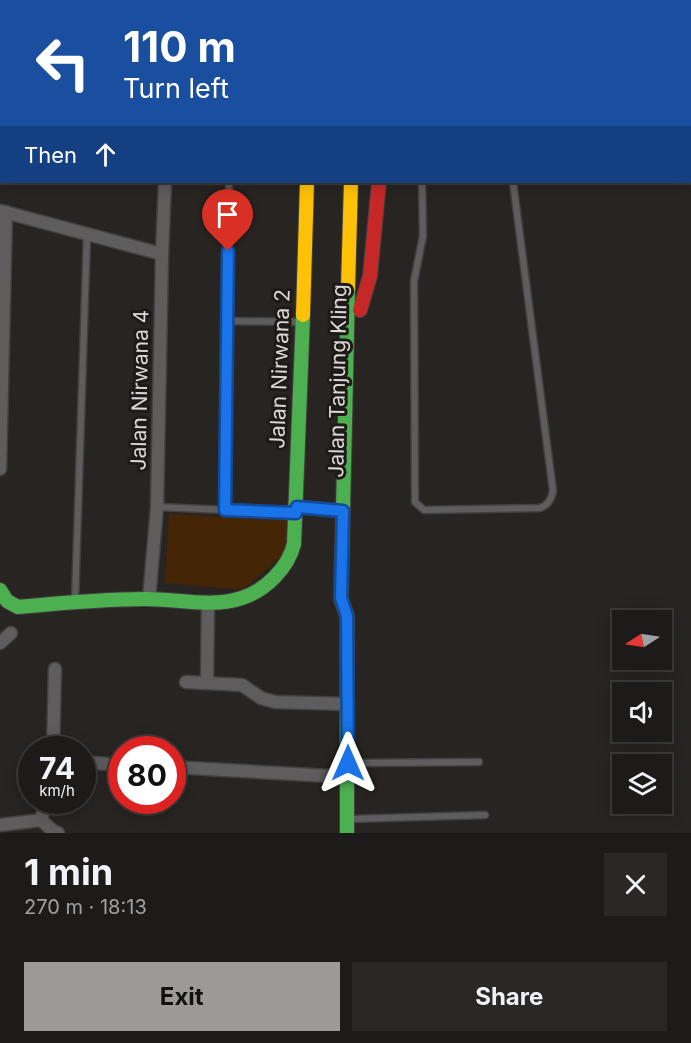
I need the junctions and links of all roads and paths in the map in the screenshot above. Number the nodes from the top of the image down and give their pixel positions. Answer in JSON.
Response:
{"nodes":[{"id":1,"x":165,"y":183,"type":"edge"},
{"id":2,"x":229,"y":183,"type":"edge"},
{"id":3,"x":307,"y":183,"type":"edge"},
{"id":4,"x":344,"y":183,"type":"edge"},
{"id":5,"x":351,"y":183,"type":"edge"},
{"id":6,"x":363,"y":183,"type":"edge"},
{"id":7,"x":379,"y":183,"type":"edge"},
{"id":8,"x":422,"y":183,"type":"edge"},
{"id":9,"x":513,"y":183,"type":"edge"},
{"id":10,"x":3,"y":211,"type":"edge"},
{"id":11,"x":350,"y":222,"type":"junction"},
{"id":12,"x":87,"y":235,"type":"junction"},
{"id":13,"x":162,"y":254,"type":"junction"},
{"id":14,"x":360,"y":310,"type":"junction"},
{"id":15,"x":228,"y":321,"type":"junction"},
{"id":16,"x":302,"y":322,"type":"junction"},
{"id":17,"x":0,"y":468,"type":"edge"},
{"id":18,"x":157,"y":507,"type":"junction"},
{"id":19,"x":225,"y":510,"type":"junction"},
{"id":20,"x":296,"y":510,"type":"junction"},
{"id":21,"x":343,"y":511,"type":"junction"},
{"id":22,"x":0,"y":590,"type":"edge"},
{"id":23,"x":149,"y":599,"type":"junction"},
{"id":24,"x":75,"y":601,"type":"junction"},
{"id":25,"x":208,"y":603,"type":"junction"},
{"id":26,"x":347,"y":616,"type":"junction"},
{"id":27,"x":11,"y":633,"type":"dead end"},
{"id":28,"x":0,"y":643,"type":"edge"},
{"id":29,"x":55,"y":669,"type":"dead end"},
{"id":30,"x":186,"y":682,"type":"dead end"},
{"id":31,"x":207,"y":682,"type":"junction"},
{"id":32,"x":348,"y":704,"type":"junction"},
{"id":33,"x":53,"y":736,"type":"edge"},
{"id":34,"x":479,"y":762,"type":"dead end"},
{"id":35,"x":186,"y":767,"type":"edge"},
{"id":36,"x":348,"y":770,"type":"junction"},
{"id":37,"x":43,"y":814,"type":"edge"},
{"id":38,"x":485,"y":815,"type":"dead end"},
{"id":39,"x":41,"y":820,"type":"junction"},
{"id":40,"x":0,"y":825,"type":"edge"},
{"id":41,"x":347,"y":826,"type":"edge"},
{"id":42,"x":58,"y":833,"type":"edge"}],
"edges":[{"from":1,"to":13,"type":"street","name":"Jalan Nirwana 4"},
{"from":2,"to":15,"type":"lane"},
{"from":3,"to":16,"type":"main road","name":"Jalan Nirwana 2"},
{"from":4,"to":11,"type":"main road"},
{"from":5,"to":11,"type":"main road","name":"Jalan Tanjung Kling"},
{"from":6,"to":14,"type":"main road","name":"Jalan Tanjung Kling"},
{"from":7,"to":14,"type":"main road"},
{"from":8,"to":9,"type":"lane"},
{"from":10,"to":12,"type":"street"},
{"from":10,"to":17,"type":"street"},
{"from":11,"to":21,"type":"main road","name":"Jalan Tanjung Kling"},
{"from":12,"to":13,"type":"street"},
{"from":12,"to":24,"type":"lane"},
{"from":13,"to":18,"type":"street","name":"Jalan Nirwana 4"},
{"from":14,"to":26,"type":"main road","name":"Jalan Tanjung Kling"},
{"from":15,"to":16,"type":"lane"},
{"from":15,"to":19,"type":"lane"},
{"from":16,"to":20,"type":"main road","name":"Jalan Nirwana 2"},
{"from":18,"to":19,"type":"lane"},
{"from":18,"to":23,"type":"street","name":"Jalan Nirwana 4"},
{"from":19,"to":20,"type":"lane"},
{"from":20,"to":21,"type":"street"},
{"from":20,"to":25,"type":"main road","name":"Jalan Nirwana 2"},
{"from":21,"to":26,"type":"main road","name":"Jalan Tanjung Kling"},
{"from":22,"to":24,"type":"main road"},
{"from":23,"to":24,"type":"main road"},
{"from":23,"to":25,"type":"main road"},
{"from":25,"to":31,"type":"street"},
{"from":26,"to":32,"type":"main road","name":"Jalan Tanjung Kling"},
{"from":27,"to":28,"type":"street"},
{"from":29,"to":33,"type":"street"},
{"from":30,"to":31,"type":"street"},
{"from":31,"to":32,"type":"street"},
{"from":32,"to":36,"type":"main road","name":"Jalan Tanjung Kling"},
{"from":34,"to":36,"type":"lane"},
{"from":35,"to":36,"type":"street"},
{"from":36,"to":41,"type":"main road","name":"Jalan Tanjung Kling"},
{"from":37,"to":39,"type":"street"},
{"from":38,"to":41,"type":"lane"},
{"from":39,"to":40,"type":"street"},
{"from":39,"to":42,"type":"street"}]}
